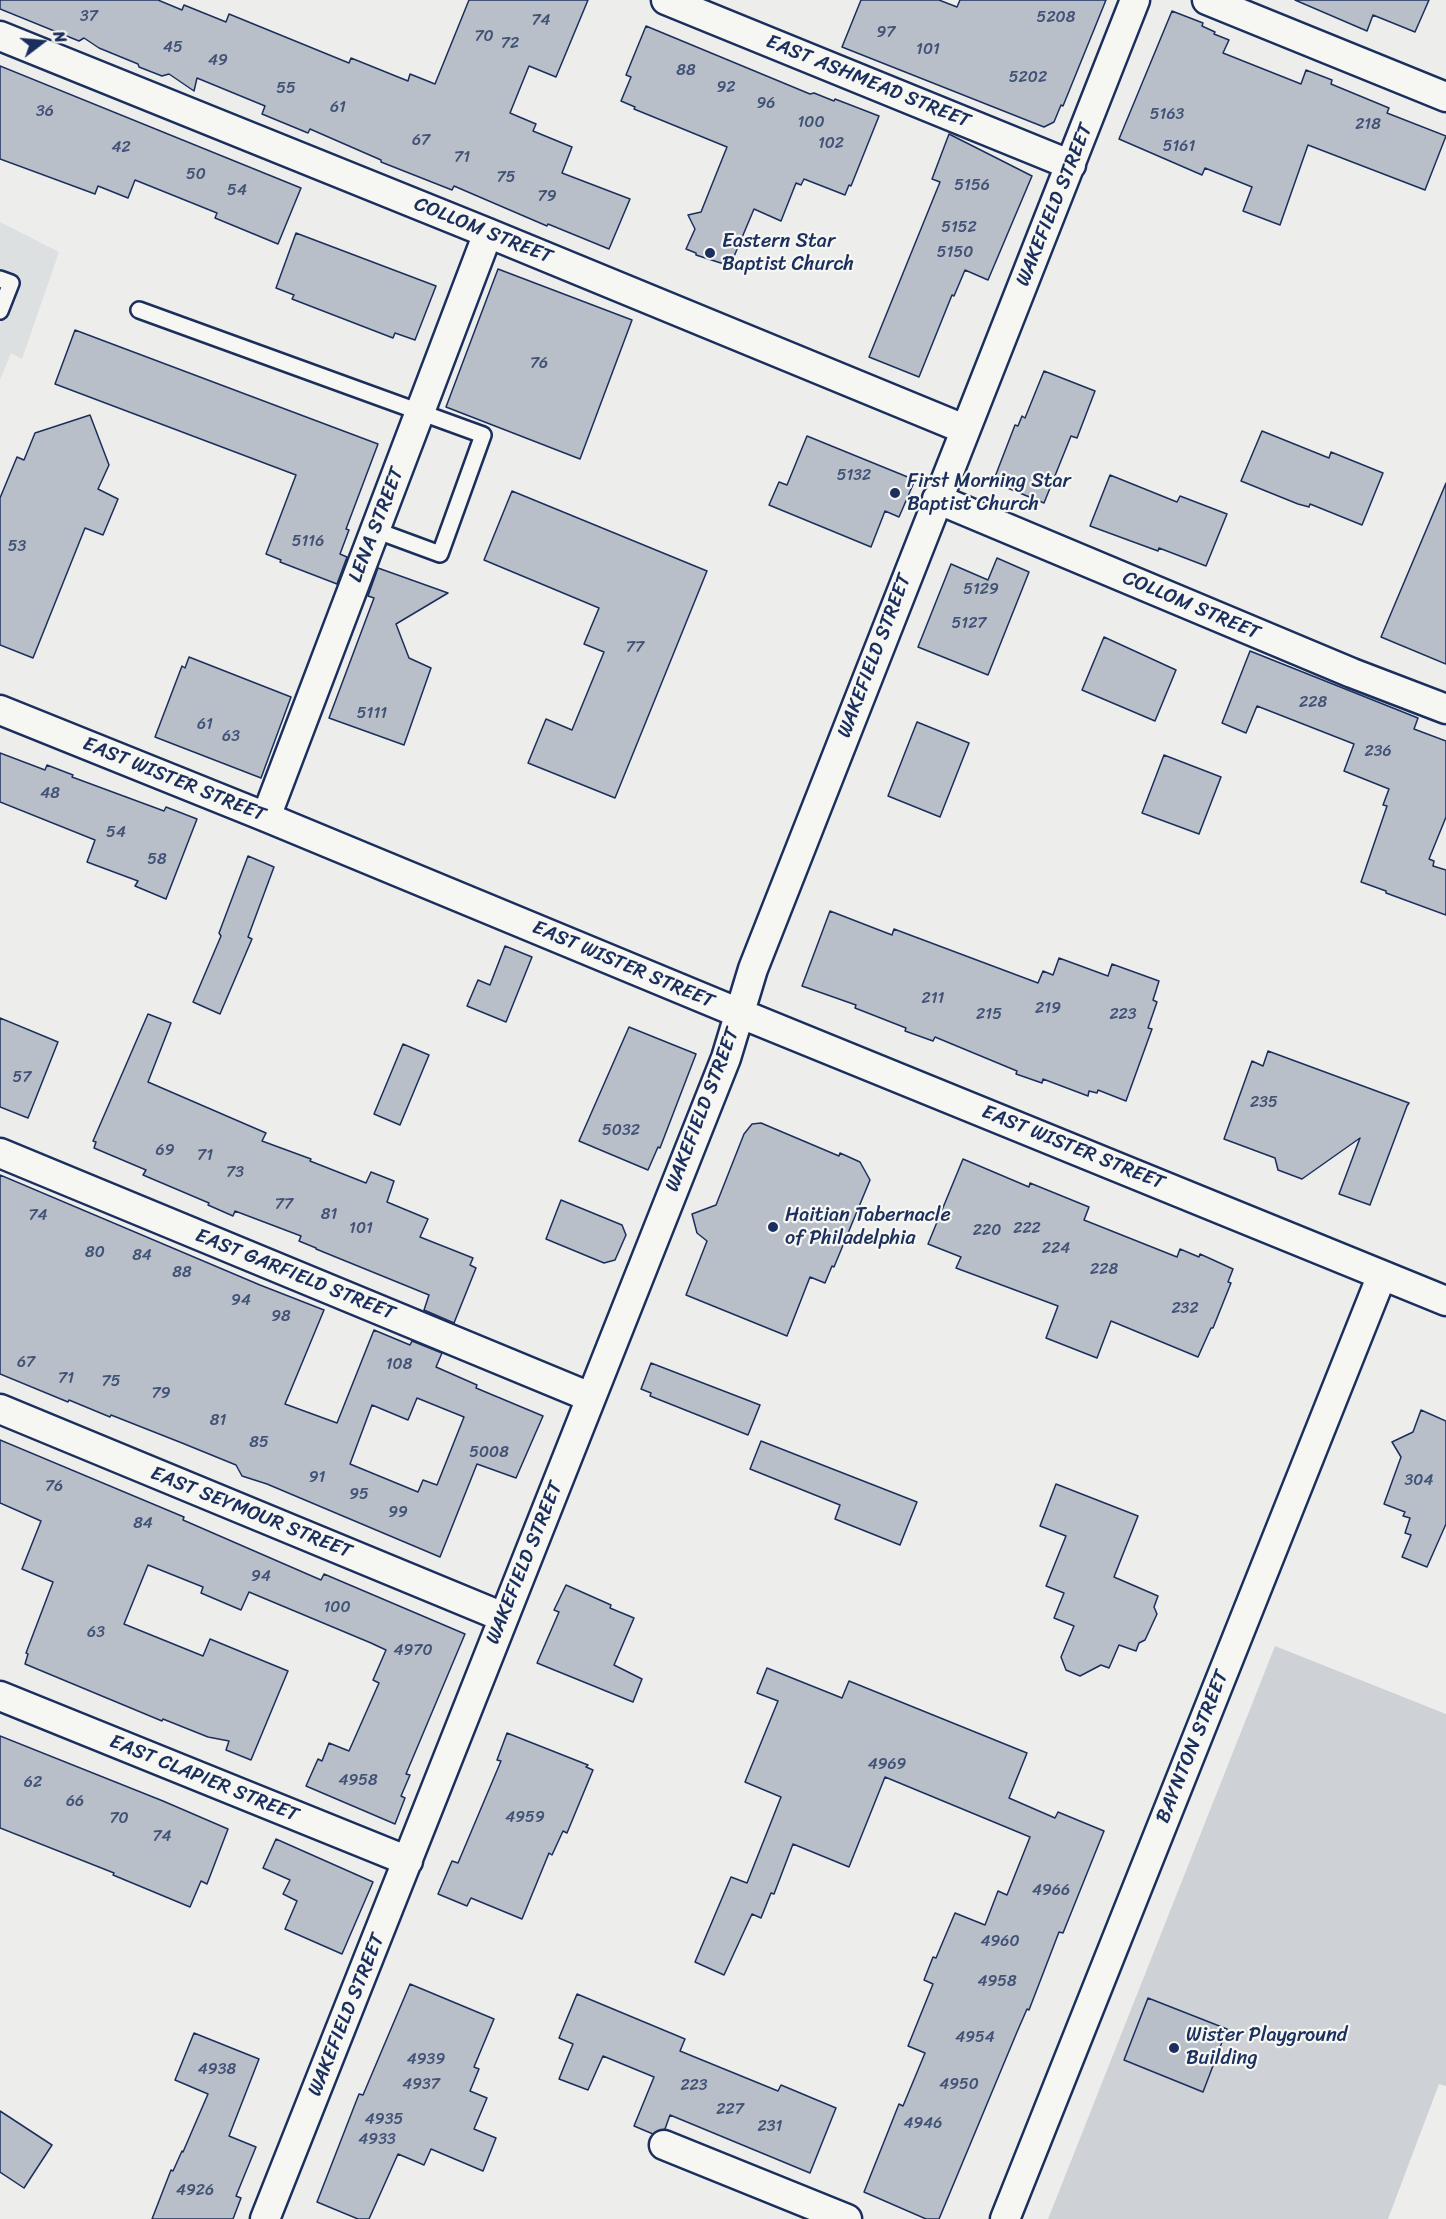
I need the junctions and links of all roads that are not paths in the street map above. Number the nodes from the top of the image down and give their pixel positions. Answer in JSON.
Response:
{"nodes":[{"id":1,"x":666,"y":0,"type":"edge"},
{"id":2,"x":1136,"y":0,"type":"edge"},
{"id":3,"x":1207,"y":0,"type":"edge"},
{"id":4,"x":0,"y":36,"type":"edge"},
{"id":5,"x":1446,"y":97,"type":"edge"},
{"id":6,"x":1071,"y":165,"type":"junction"},
{"id":7,"x":488,"y":233,"type":"junction"},
{"id":8,"x":0,"y":279,"type":"edge"},
{"id":9,"x":139,"y":310,"type":"dead end"},
{"id":10,"x":0,"y":311,"type":"edge"},
{"id":11,"x":420,"y":412,"type":"junction"},
{"id":12,"x":964,"y":429,"type":"junction"},
{"id":13,"x":937,"y":499,"type":"junction"},
{"id":14,"x":375,"y":530,"type":"junction"},
{"id":15,"x":1446,"y":709,"type":"edge"},
{"id":16,"x":0,"y":710,"type":"edge"},
{"id":17,"x":267,"y":817,"type":"junction"},
{"id":18,"x":739,"y":1013,"type":"junction"},
{"id":19,"x":0,"y":1153,"type":"edge"},
{"id":20,"x":1382,"y":1275,"type":"junction"},
{"id":21,"x":1446,"y":1301,"type":"edge"},
{"id":22,"x":590,"y":1397,"type":"junction"},
{"id":23,"x":0,"y":1409,"type":"edge"},
{"id":24,"x":503,"y":1617,"type":"junction"},
{"id":25,"x":0,"y":1696,"type":"edge"},
{"id":26,"x":408,"y":1861,"type":"junction"},
{"id":27,"x":664,"y":2145,"type":"dead end"},
{"id":28,"x":265,"y":2219,"type":"edge"},
{"id":29,"x":847,"y":2219,"type":"edge"},
{"id":30,"x":1005,"y":2219,"type":"edge"}],
"edges":[{"from":1,"to":6,"type":"street","name":"EAST ASHMEAD STREET"},
{"from":2,"to":6,"type":"street","name":"WAKEFIELD STREET"},
{"from":3,"to":5,"type":"street"},
{"from":4,"to":7,"type":"street","name":"COLLOM STREET"},
{"from":6,"to":12,"type":"street","name":"WAKEFIELD STREET"},
{"from":7,"to":11,"type":"street","name":"LENA STREET"},
{"from":7,"to":12,"type":"street","name":"COLLOM STREET"},
{"from":8,"to":10,"type":"lane"},
{"from":9,"to":11,"type":"lane"},
{"from":11,"to":14,"type":"street","name":"LENA STREET"},
{"from":11,"to":14,"type":"lane"},
{"from":12,"to":13,"type":"street","name":"WAKEFIELD STREET"},
{"from":13,"to":15,"type":"street","name":"COLLOM STREET"},
{"from":13,"to":18,"type":"street","name":"WAKEFIELD STREET"},
{"from":14,"to":17,"type":"street","name":"LENA STREET"},
{"from":16,"to":17,"type":"street","name":"EAST WISTER STREET"},
{"from":17,"to":18,"type":"street","name":"EAST WISTER STREET"},
{"from":18,"to":20,"type":"street","name":"EAST WISTER STREET"},
{"from":18,"to":22,"type":"street","name":"WAKEFIELD STREET"},
{"from":19,"to":22,"type":"street","name":"EAST GARFIELD STREET"},
{"from":20,"to":21,"type":"street","name":"EAST WISTER STREET"},
{"from":20,"to":30,"type":"street","name":"BAYNTON STREET"},
{"from":22,"to":24,"type":"street","name":"WAKEFIELD STREET"},
{"from":23,"to":24,"type":"street","name":"EAST SEYMOUR STREET"},
{"from":24,"to":26,"type":"street","name":"WAKEFIELD STREET"},
{"from":25,"to":26,"type":"street","name":"EAST CLAPIER STREET"},
{"from":26,"to":28,"type":"street","name":"WAKEFIELD STREET"},
{"from":27,"to":29,"type":"street"}]}
